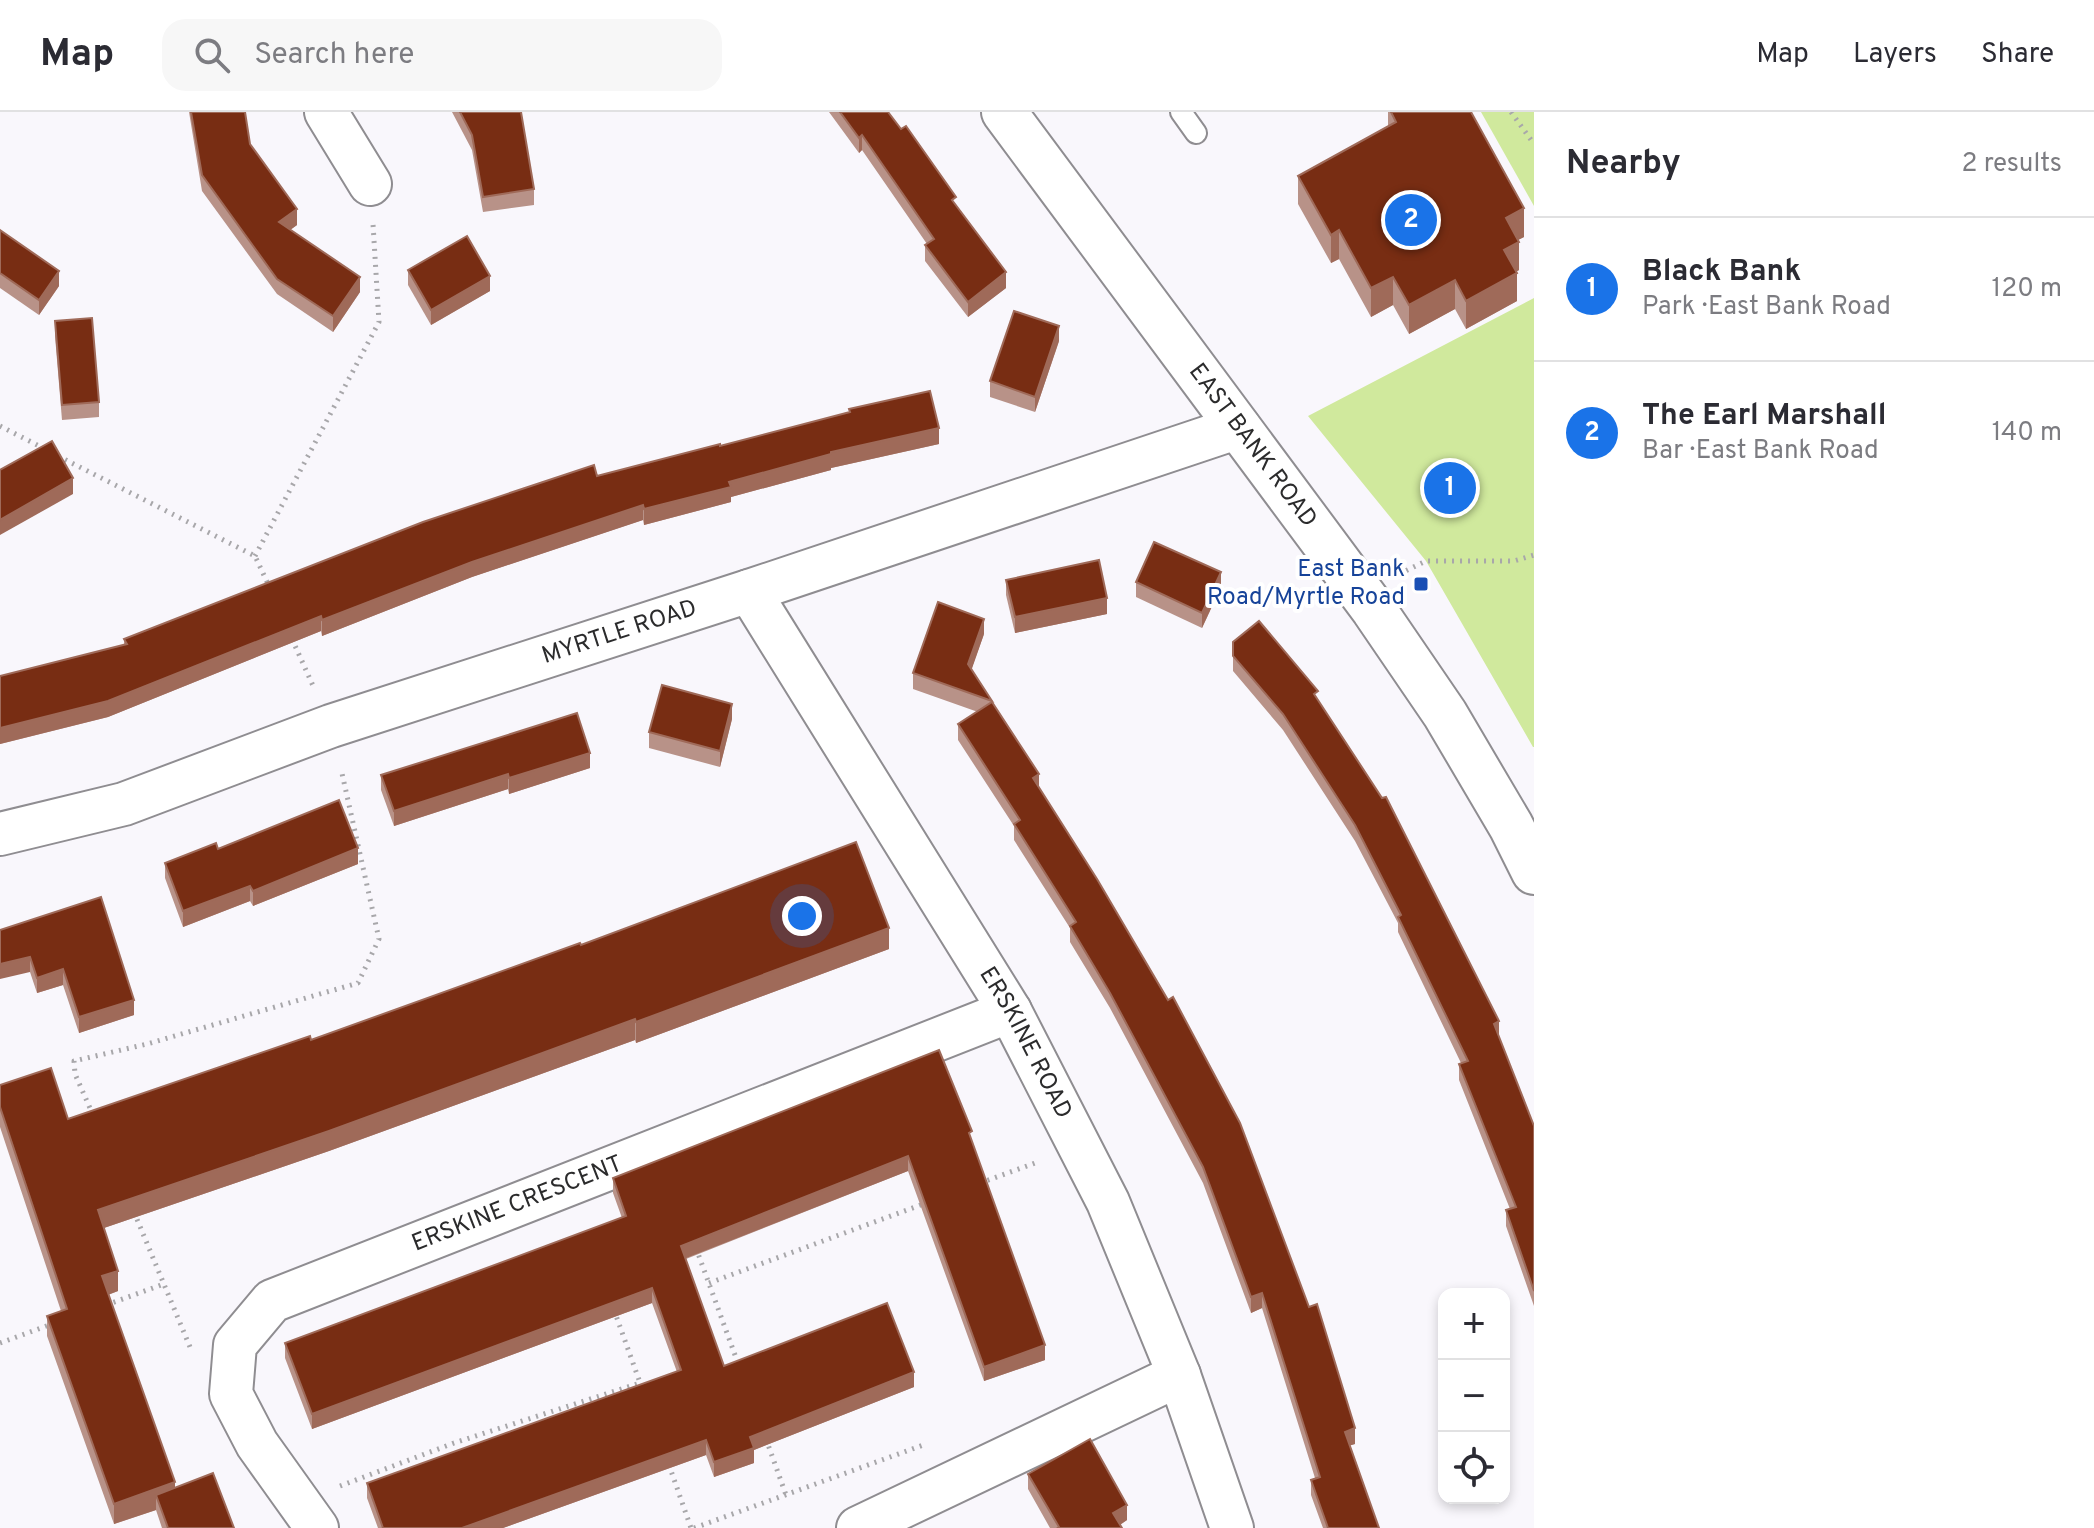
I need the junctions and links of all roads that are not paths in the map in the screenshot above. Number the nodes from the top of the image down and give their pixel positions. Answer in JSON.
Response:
{"nodes":[{"id":1,"x":326,"y":112,"type":"edge"},
{"id":2,"x":1181,"y":112,"type":"edge"},
{"id":3,"x":1011,"y":114,"type":"edge"},
{"id":4,"x":1196,"y":133,"type":"dead end"},
{"id":5,"x":370,"y":184,"type":"road end"},
{"id":6,"x":1239,"y":427,"type":"junction"},
{"id":7,"x":749,"y":591,"type":"junction"},
{"id":8,"x":0,"y":834,"type":"edge"},
{"id":9,"x":1534,"y":872,"type":"edge"},
{"id":10,"x":1010,"y":1011,"type":"junction"},
{"id":11,"x":1179,"y":1375,"type":"junction"},
{"id":12,"x":307,"y":1515,"type":"edge"},
{"id":13,"x":858,"y":1528,"type":"edge"},
{"id":14,"x":1232,"y":1528,"type":"edge"}],
"edges":[{"from":1,"to":5,"type":"street"},
{"from":2,"to":4,"type":"lane"},
{"from":3,"to":6,"type":"street","name":"EAST BANK ROAD"},
{"from":6,"to":7,"type":"street","name":"MYRTLE ROAD"},
{"from":6,"to":9,"type":"street","name":"EAST BANK ROAD"},
{"from":7,"to":8,"type":"street","name":"MYRTLE ROAD"},
{"from":7,"to":10,"type":"street","name":"ERSKINE ROAD"},
{"from":10,"to":11,"type":"street","name":"ERSKINE ROAD"},
{"from":10,"to":12,"type":"street","name":"ERSKINE CRESCENT"},
{"from":11,"to":13,"type":"street"},
{"from":11,"to":14,"type":"street","name":"ERSKINE ROAD"}]}
